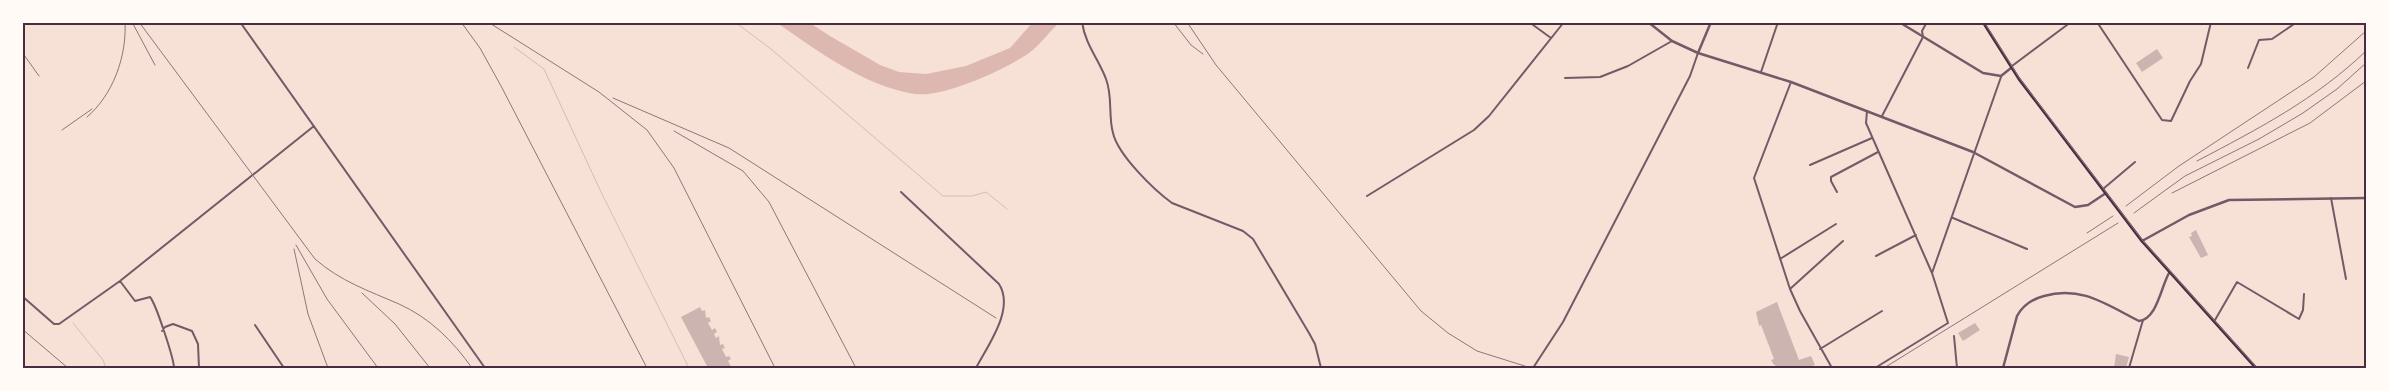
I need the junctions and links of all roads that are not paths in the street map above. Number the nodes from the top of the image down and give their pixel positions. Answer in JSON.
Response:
{"nodes":[{"id":1,"x":240,"y":22,"type":"edge"},
{"id":2,"x":1082,"y":22,"type":"edge"},
{"id":3,"x":1530,"y":22,"type":"edge"},
{"id":4,"x":1564,"y":22,"type":"edge"},
{"id":5,"x":1648,"y":22,"type":"edge"},
{"id":6,"x":1711,"y":22,"type":"edge"},
{"id":7,"x":1778,"y":22,"type":"edge"},
{"id":8,"x":1899,"y":22,"type":"edge"},
{"id":9,"x":1927,"y":22,"type":"edge"},
{"id":10,"x":1983,"y":22,"type":"edge"},
{"id":11,"x":2071,"y":22,"type":"edge"},
{"id":12,"x":2098,"y":22,"type":"edge"},
{"id":13,"x":2210,"y":22,"type":"edge"},
{"id":14,"x":2297,"y":22,"type":"edge"},
{"id":15,"x":1923,"y":37,"type":"junction"},
{"id":16,"x":1551,"y":38,"type":"junction"},
{"id":17,"x":1672,"y":41,"type":"junction"},
{"id":18,"x":1698,"y":53,"type":"junction"},
{"id":19,"x":2010,"y":68,"type":"junction"},
{"id":20,"x":2248,"y":68,"type":"dead end"},
{"id":21,"x":1761,"y":72,"type":"junction"},
{"id":22,"x":2001,"y":76,"type":"junction"},
{"id":23,"x":1565,"y":78,"type":"dead end"},
{"id":24,"x":1791,"y":82,"type":"junction"},
{"id":25,"x":1868,"y":111,"type":"junction"},
{"id":26,"x":1882,"y":116,"type":"junction"},
{"id":27,"x":314,"y":126,"type":"junction"},
{"id":28,"x":1872,"y":138,"type":"junction"},
{"id":29,"x":1878,"y":152,"type":"junction"},
{"id":30,"x":1973,"y":152,"type":"junction"},
{"id":31,"x":2135,"y":162,"type":"dead end"},
{"id":32,"x":1810,"y":165,"type":"dead end"},
{"id":33,"x":901,"y":192,"type":"dead end"},
{"id":34,"x":1837,"y":192,"type":"dead end"},
{"id":35,"x":2106,"y":192,"type":"junction"},
{"id":36,"x":1367,"y":196,"type":"dead end"},
{"id":37,"x":2331,"y":198,"type":"junction"},
{"id":38,"x":2366,"y":198,"type":"edge"},
{"id":39,"x":1953,"y":218,"type":"junction"},
{"id":40,"x":1836,"y":224,"type":"dead end"},
{"id":41,"x":1916,"y":235,"type":"junction"},
{"id":42,"x":1843,"y":241,"type":"dead end"},
{"id":43,"x":2142,"y":241,"type":"junction"},
{"id":44,"x":2027,"y":249,"type":"dead end"},
{"id":45,"x":1876,"y":256,"type":"dead end"},
{"id":46,"x":1780,"y":259,"type":"junction"},
{"id":47,"x":1932,"y":273,"type":"junction"},
{"id":48,"x":2169,"y":274,"type":"junction"},
{"id":49,"x":2346,"y":280,"type":"dead end"},
{"id":50,"x":120,"y":281,"type":"junction"},
{"id":51,"x":1790,"y":289,"type":"junction"},
{"id":52,"x":2304,"y":294,"type":"dead end"},
{"id":53,"x":22,"y":296,"type":"edge"},
{"id":54,"x":1882,"y":311,"type":"dead end"},
{"id":55,"x":2143,"y":320,"type":"junction"},
{"id":56,"x":2214,"y":322,"type":"junction"},
{"id":57,"x":255,"y":325,"type":"dead end"},
{"id":58,"x":162,"y":331,"type":"junction"},
{"id":59,"x":1954,"y":336,"type":"dead end"},
{"id":60,"x":1820,"y":349,"type":"junction"},
{"id":61,"x":174,"y":368,"type":"edge"},
{"id":62,"x":199,"y":368,"type":"edge"},
{"id":63,"x":284,"y":368,"type":"edge"},
{"id":64,"x":485,"y":368,"type":"edge"},
{"id":65,"x":976,"y":368,"type":"edge"},
{"id":66,"x":1321,"y":368,"type":"edge"},
{"id":67,"x":1533,"y":368,"type":"edge"},
{"id":68,"x":1832,"y":368,"type":"edge"},
{"id":69,"x":1875,"y":368,"type":"edge"},
{"id":70,"x":1956,"y":368,"type":"edge"},
{"id":71,"x":2003,"y":368,"type":"edge"},
{"id":72,"x":2129,"y":368,"type":"edge"},
{"id":73,"x":2256,"y":368,"type":"edge"}],
"edges":[{"from":1,"to":27,"type":"street"},
{"from":2,"to":66,"type":"street"},
{"from":3,"to":16,"type":"street"},
{"from":4,"to":16,"type":"street"},
{"from":5,"to":17,"type":"street"},
{"from":6,"to":18,"type":"street"},
{"from":7,"to":21,"type":"street"},
{"from":8,"to":15,"type":"street"},
{"from":9,"to":15,"type":"street"},
{"from":10,"to":19,"type":"main road"},
{"from":11,"to":19,"type":"street"},
{"from":12,"to":13,"type":"street"},
{"from":14,"to":20,"type":"street"},
{"from":15,"to":22,"type":"street"},
{"from":15,"to":26,"type":"street"},
{"from":16,"to":36,"type":"street"},
{"from":17,"to":18,"type":"street"},
{"from":17,"to":23,"type":"street"},
{"from":18,"to":21,"type":"street"},
{"from":18,"to":67,"type":"street"},
{"from":19,"to":22,"type":"street"},
{"from":19,"to":35,"type":"main road"},
{"from":21,"to":24,"type":"street"},
{"from":22,"to":30,"type":"street"},
{"from":24,"to":25,"type":"street"},
{"from":24,"to":46,"type":"street"},
{"from":25,"to":26,"type":"street"},
{"from":25,"to":28,"type":"street"},
{"from":26,"to":30,"type":"street"},
{"from":27,"to":50,"type":"street"},
{"from":27,"to":64,"type":"street"},
{"from":28,"to":29,"type":"street"},
{"from":28,"to":32,"type":"street"},
{"from":29,"to":34,"type":"street"},
{"from":29,"to":41,"type":"street"},
{"from":30,"to":35,"type":"street"},
{"from":30,"to":39,"type":"street"},
{"from":31,"to":35,"type":"street"},
{"from":33,"to":65,"type":"street"},
{"from":35,"to":43,"type":"main road"},
{"from":37,"to":38,"type":"street"},
{"from":37,"to":43,"type":"street"},
{"from":37,"to":49,"type":"street"},
{"from":39,"to":44,"type":"street"},
{"from":39,"to":47,"type":"street"},
{"from":40,"to":46,"type":"street"},
{"from":41,"to":45,"type":"street"},
{"from":41,"to":47,"type":"street"},
{"from":42,"to":51,"type":"street"},
{"from":43,"to":48,"type":"main road"},
{"from":46,"to":51,"type":"street"},
{"from":47,"to":69,"type":"street"},
{"from":48,"to":55,"type":"street"},
{"from":48,"to":56,"type":"main road"},
{"from":50,"to":53,"type":"street"},
{"from":50,"to":58,"type":"street"},
{"from":51,"to":60,"type":"street"},
{"from":52,"to":56,"type":"street"},
{"from":54,"to":60,"type":"street"},
{"from":55,"to":71,"type":"street"},
{"from":55,"to":72,"type":"street"},
{"from":56,"to":73,"type":"main road"},
{"from":57,"to":63,"type":"street"},
{"from":58,"to":61,"type":"street"},
{"from":58,"to":62,"type":"street"},
{"from":59,"to":70,"type":"street"},
{"from":60,"to":68,"type":"street"}]}
